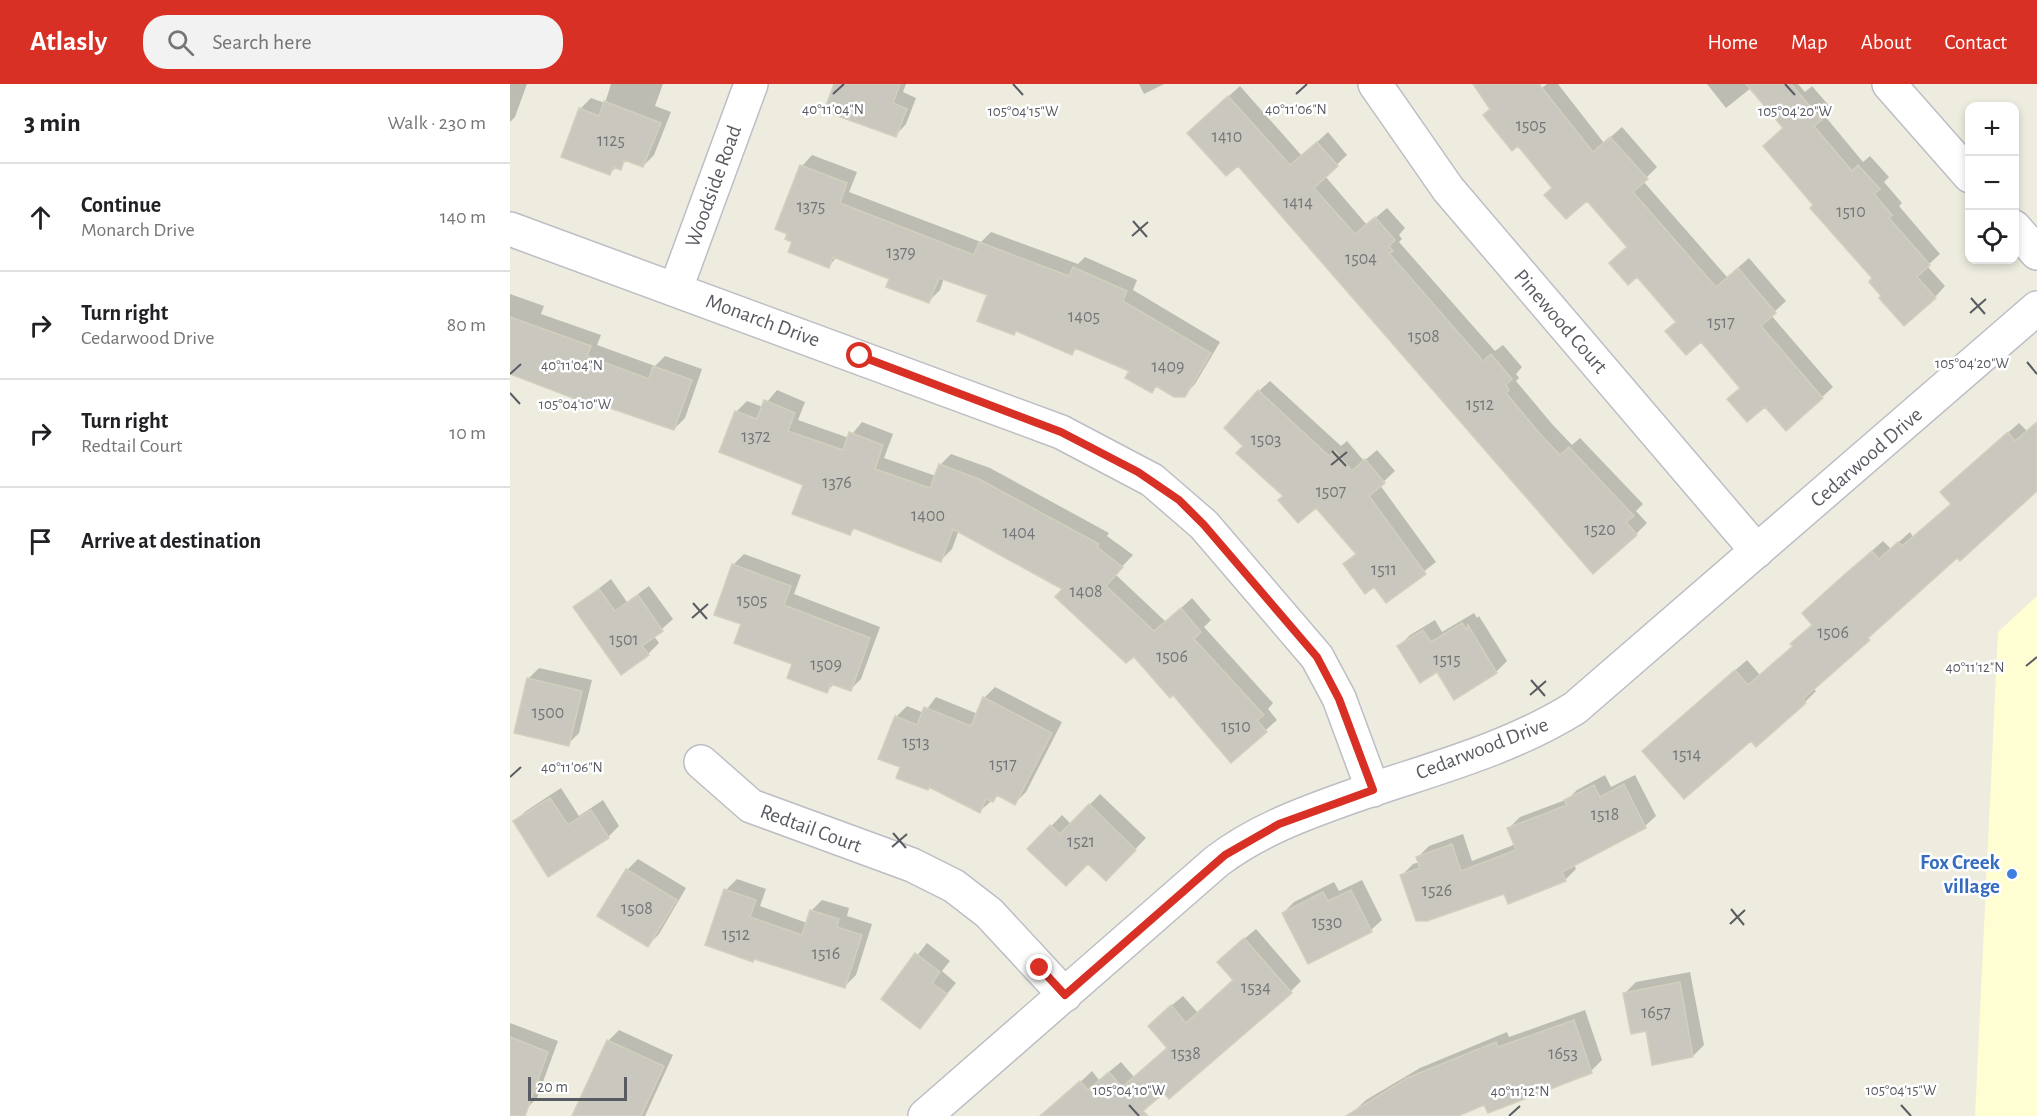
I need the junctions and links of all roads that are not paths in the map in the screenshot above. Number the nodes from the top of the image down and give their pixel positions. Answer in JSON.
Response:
{"nodes":[{"id":1,"x":751,"y":84,"type":"edge"},
{"id":2,"x":1375,"y":84,"type":"edge"},
{"id":3,"x":1889,"y":84,"type":"edge"},
{"id":4,"x":1965,"y":170,"type":"edge"},
{"id":5,"x":510,"y":229,"type":"edge"},
{"id":6,"x":2019,"y":233,"type":"edge"},
{"id":7,"x":2037,"y":253,"type":"edge"},
{"id":8,"x":676,"y":288,"type":"junction"},
{"id":9,"x":2037,"y":308,"type":"edge"},
{"id":10,"x":1757,"y":551,"type":"junction"},
{"id":11,"x":701,"y":762,"type":"dead end"},
{"id":12,"x":1373,"y":790,"type":"junction"},
{"id":13,"x":1065,"y":995,"type":"junction"},
{"id":14,"x":926,"y":1116,"type":"edge"}],
"edges":[{"from":1,"to":8,"type":"street","name":"Woodside Road"},
{"from":2,"to":10,"type":"street","name":"Pinewood Court"},
{"from":3,"to":4,"type":"street"},
{"from":5,"to":8,"type":"street","name":"Monarch Drive"},
{"from":6,"to":7,"type":"street"},
{"from":8,"to":12,"type":"street","name":"Monarch Drive"},
{"from":9,"to":10,"type":"street","name":"Cedarwood Drive"},
{"from":10,"to":12,"type":"street","name":"Cedarwood Drive"},
{"from":11,"to":13,"type":"street","name":"Redtail Court"},
{"from":12,"to":13,"type":"street","name":"Cedarwood Drive"},
{"from":13,"to":14,"type":"street","name":"Cedarwood Drive"}]}
